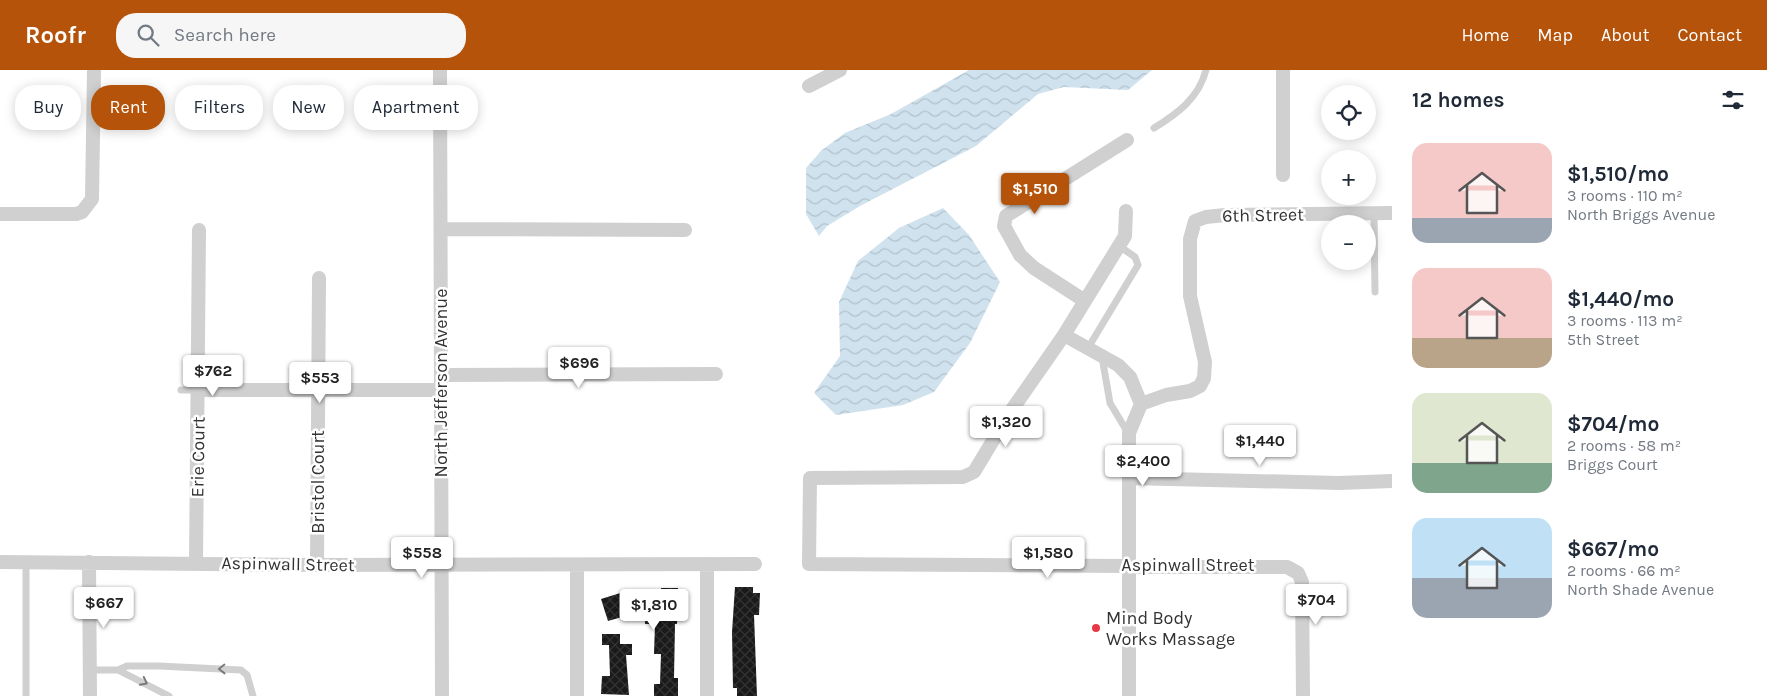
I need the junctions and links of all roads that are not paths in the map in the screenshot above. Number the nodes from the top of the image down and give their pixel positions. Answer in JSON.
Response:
{"nodes":[{"id":1,"x":94,"y":70,"type":"edge"},
{"id":2,"x":440,"y":70,"type":"edge"},
{"id":3,"x":840,"y":70,"type":"edge"},
{"id":4,"x":1206,"y":70,"type":"edge"},
{"id":5,"x":1283,"y":70,"type":"edge"},
{"id":6,"x":809,"y":86,"type":"dead end"},
{"id":7,"x":1154,"y":128,"type":"dead end"},
{"id":8,"x":1127,"y":140,"type":"dead end"},
{"id":9,"x":1283,"y":175,"type":"dead end"},
{"id":10,"x":1126,"y":210,"type":"dead end"},
{"id":11,"x":1374,"y":213,"type":"junction"},
{"id":12,"x":1392,"y":213,"type":"edge"},
{"id":13,"x":0,"y":214,"type":"edge"},
{"id":14,"x":442,"y":229,"type":"junction"},
{"id":15,"x":199,"y":230,"type":"dead end"},
{"id":16,"x":685,"y":230,"type":"dead end"},
{"id":17,"x":1119,"y":246,"type":"junction"},
{"id":18,"x":319,"y":278,"type":"dead end"},
{"id":19,"x":1375,"y":292,"type":"dead end"},
{"id":20,"x":1085,"y":300,"type":"junction"},
{"id":21,"x":1064,"y":335,"type":"junction"},
{"id":22,"x":1088,"y":348,"type":"junction"},
{"id":23,"x":1102,"y":355,"type":"junction"},
{"id":24,"x":716,"y":374,"type":"dead end"},
{"id":25,"x":441,"y":375,"type":"junction"},
{"id":26,"x":182,"y":390,"type":"dead end"},
{"id":27,"x":199,"y":390,"type":"junction"},
{"id":28,"x":318,"y":390,"type":"junction"},
{"id":29,"x":441,"y":390,"type":"junction"},
{"id":30,"x":1142,"y":404,"type":"junction"},
{"id":31,"x":1128,"y":433,"type":"junction"},
{"id":32,"x":1128,"y":478,"type":"junction"},
{"id":33,"x":1392,"y":481,"type":"edge"},
{"id":34,"x":0,"y":562,"type":"edge"},
{"id":35,"x":26,"y":562,"type":"junction"},
{"id":36,"x":89,"y":562,"type":"junction"},
{"id":37,"x":196,"y":563,"type":"junction"},
{"id":38,"x":442,"y":564,"type":"junction"},
{"id":39,"x":707,"y":564,"type":"junction"},
{"id":40,"x":755,"y":564,"type":"dead end"},
{"id":41,"x":318,"y":565,"type":"junction"},
{"id":42,"x":577,"y":565,"type":"junction"},
{"id":43,"x":1128,"y":565,"type":"junction"},
{"id":44,"x":90,"y":670,"type":"junction"},
{"id":45,"x":118,"y":670,"type":"junction"},
{"id":46,"x":26,"y":696,"type":"edge"},
{"id":47,"x":90,"y":696,"type":"edge"},
{"id":48,"x":169,"y":696,"type":"edge"},
{"id":49,"x":253,"y":696,"type":"edge"},
{"id":50,"x":442,"y":696,"type":"edge"},
{"id":51,"x":577,"y":696,"type":"edge"},
{"id":52,"x":707,"y":696,"type":"edge"},
{"id":53,"x":1129,"y":696,"type":"edge"},
{"id":54,"x":1303,"y":696,"type":"edge"}],
"edges":[{"from":1,"to":13,"type":"street"},
{"from":2,"to":14,"type":"street","name":"North Jefferson Avenue"},
{"from":3,"to":6,"type":"street"},
{"from":4,"to":7,"type":"lane"},
{"from":5,"to":9,"type":"street"},
{"from":8,"to":20,"type":"street"},
{"from":10,"to":17,"type":"street"},
{"from":11,"to":12,"type":"street","name":"6th Street"},
{"from":11,"to":19,"type":"lane"},
{"from":11,"to":30,"type":"street","name":"6th Street"},
{"from":14,"to":16,"type":"street"},
{"from":14,"to":25,"type":"street","name":"North Jefferson Avenue"},
{"from":15,"to":27,"type":"street","name":"Erie Court"},
{"from":17,"to":20,"type":"street"},
{"from":17,"to":22,"type":"lane"},
{"from":18,"to":28,"type":"street","name":"Bristol Court"},
{"from":20,"to":21,"type":"street"},
{"from":21,"to":22,"type":"street"},
{"from":21,"to":43,"type":"street","name":"Aspinwall Street"},
{"from":22,"to":23,"type":"street"},
{"from":23,"to":30,"type":"street"},
{"from":23,"to":31,"type":"lane"},
{"from":24,"to":25,"type":"street"},
{"from":25,"to":29,"type":"street","name":"North Jefferson Avenue"},
{"from":26,"to":27,"type":"lane"},
{"from":27,"to":28,"type":"street"},
{"from":27,"to":37,"type":"street","name":"Erie Court"},
{"from":28,"to":29,"type":"street"},
{"from":28,"to":41,"type":"street","name":"Bristol Court"},
{"from":29,"to":38,"type":"street","name":"North Jefferson Avenue"},
{"from":30,"to":31,"type":"street"},
{"from":31,"to":32,"type":"street"},
{"from":32,"to":33,"type":"street"},
{"from":32,"to":43,"type":"street"},
{"from":34,"to":35,"type":"street","name":"Aspinwall Street"},
{"from":35,"to":36,"type":"street","name":"Aspinwall Street"},
{"from":35,"to":46,"type":"lane"},
{"from":36,"to":37,"type":"street","name":"Aspinwall Street"},
{"from":36,"to":44,"type":"street"},
{"from":37,"to":41,"type":"street","name":"Aspinwall Street"},
{"from":38,"to":41,"type":"street","name":"Aspinwall Street"},
{"from":38,"to":42,"type":"street","name":"Aspinwall Street"},
{"from":38,"to":50,"type":"street","name":"North Jefferson Avenue"},
{"from":39,"to":40,"type":"street","name":"Aspinwall Street"},
{"from":39,"to":42,"type":"street","name":"Aspinwall Street"},
{"from":39,"to":52,"type":"street"},
{"from":42,"to":51,"type":"street"},
{"from":43,"to":53,"type":"street"},
{"from":43,"to":54,"type":"street","name":"Aspinwall Street"},
{"from":44,"to":45,"type":"lane"},
{"from":44,"to":47,"type":"street"},
{"from":45,"to":48,"type":"lane","one_way":true},
{"from":49,"to":45,"type":"lane","one_way":true}]}
